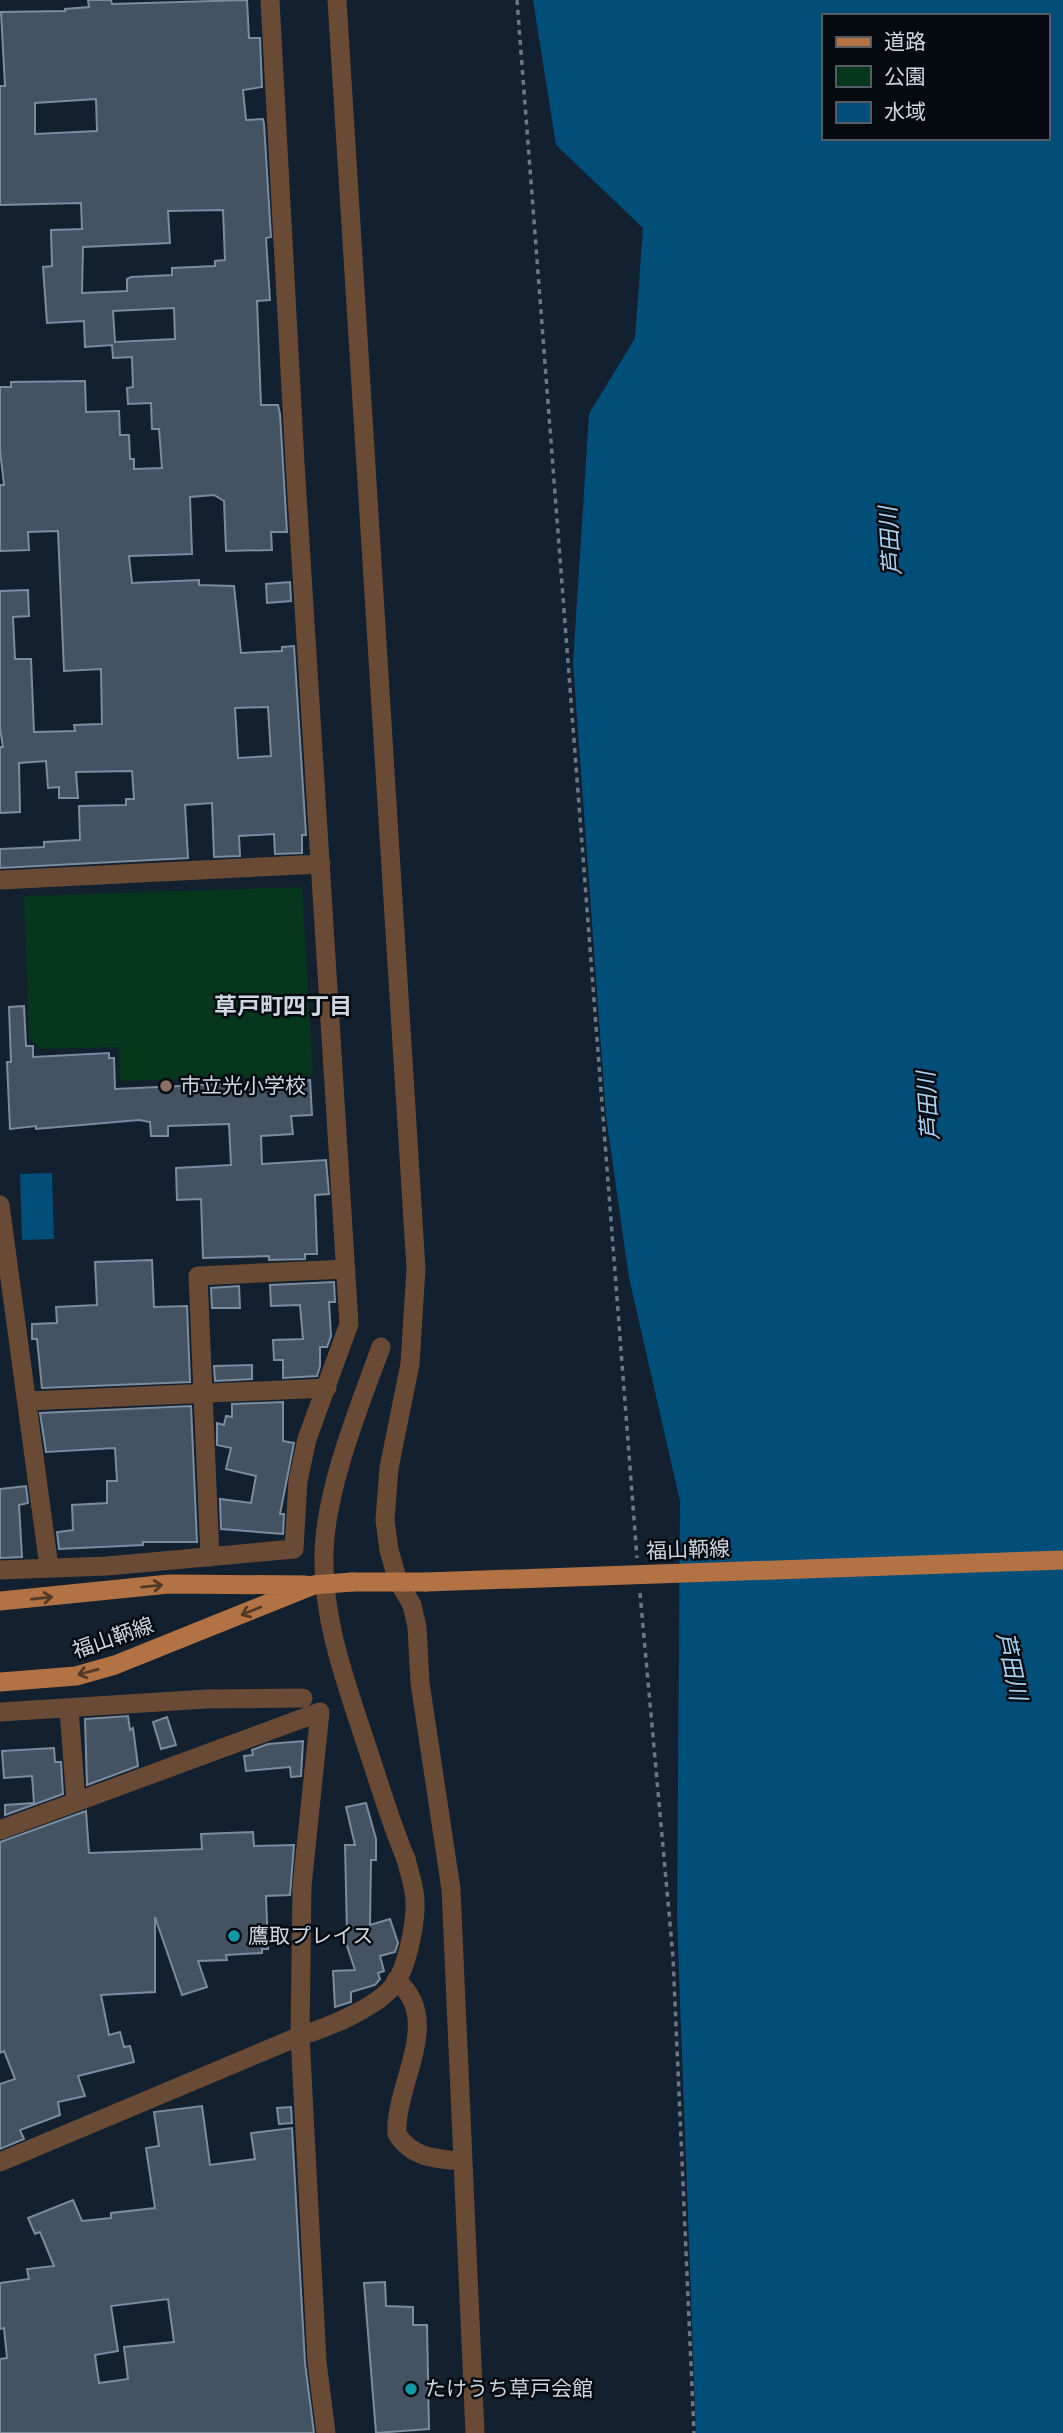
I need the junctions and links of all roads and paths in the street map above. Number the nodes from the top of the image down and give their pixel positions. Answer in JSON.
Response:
{"nodes":[{"id":1,"x":270,"y":0,"type":"edge"},
{"id":2,"x":325,"y":0,"type":"edge"},
{"id":3,"x":337,"y":0,"type":"edge"},
{"id":4,"x":517,"y":0,"type":"edge"},
{"id":5,"x":338,"y":24,"type":"junction"},
{"id":6,"x":321,"y":864,"type":"junction"},
{"id":7,"x":0,"y":880,"type":"edge"},
{"id":8,"x":0,"y":1205,"type":"edge"},
{"id":9,"x":346,"y":1269,"type":"junction"},
{"id":10,"x":381,"y":1347,"type":"dead end"},
{"id":11,"x":327,"y":1388,"type":"junction"},
{"id":12,"x":203,"y":1393,"type":"junction"},
{"id":13,"x":28,"y":1401,"type":"junction"},
{"id":14,"x":211,"y":1557,"type":"junction"},
{"id":15,"x":1063,"y":1560,"type":"edge"},
{"id":16,"x":637,"y":1562,"type":"dead end"},
{"id":17,"x":50,"y":1567,"type":"junction"},
{"id":18,"x":0,"y":1570,"type":"edge"},
{"id":19,"x":398,"y":1581,"type":"junction"},
{"id":20,"x":314,"y":1585,"type":"junction"},
{"id":21,"x":640,"y":1589,"type":"dead end"},
{"id":22,"x":0,"y":1601,"type":"edge"},
{"id":23,"x":0,"y":1682,"type":"edge"},
{"id":24,"x":303,"y":1698,"type":"dead end"},
{"id":25,"x":69,"y":1709,"type":"junction"},
{"id":26,"x":0,"y":1712,"type":"edge"},
{"id":27,"x":76,"y":1802,"type":"junction"},
{"id":28,"x":0,"y":1830,"type":"edge"},
{"id":29,"x":396,"y":1980,"type":"junction"},
{"id":30,"x":312,"y":2032,"type":"junction"},
{"id":31,"x":463,"y":2161,"type":"junction"},
{"id":32,"x":0,"y":2162,"type":"edge"},
{"id":33,"x":327,"y":2433,"type":"edge"},
{"id":34,"x":475,"y":2433,"type":"edge"},
{"id":35,"x":694,"y":2433,"type":"edge"}],
"edges":[{"from":1,"to":6,"type":"street"},
{"from":2,"to":5,"type":"street"},
{"from":3,"to":5,"type":"street"},
{"from":4,"to":16,"type":"path"},
{"from":5,"to":19,"type":"street"},
{"from":6,"to":7,"type":"street"},
{"from":6,"to":9,"type":"street"},
{"from":8,"to":13,"type":"street"},
{"from":9,"to":11,"type":"street"},
{"from":9,"to":12,"type":"street"},
{"from":10,"to":29,"type":"street"},
{"from":11,"to":12,"type":"street"},
{"from":11,"to":14,"type":"street"},
{"from":12,"to":13,"type":"street"},
{"from":12,"to":14,"type":"street"},
{"from":13,"to":17,"type":"street"},
{"from":14,"to":17,"type":"street"},
{"from":15,"to":19,"type":"main road","name":"福山鞆線","bridge":true},
{"from":17,"to":18,"type":"street"},
{"from":19,"to":20,"type":"main road","name":"福山鞆線","bridge":true},
{"from":19,"to":31,"type":"street"},
{"from":22,"to":20,"type":"main road","name":"福山鞆線","one_way":true},
{"from":20,"to":23,"type":"main road","name":"福山鞆線","one_way":true},
{"from":21,"to":35,"type":"path"},
{"from":24,"to":25,"type":"street"},
{"from":25,"to":26,"type":"street"},
{"from":25,"to":27,"type":"street"},
{"from":27,"to":28,"type":"street"},
{"from":27,"to":30,"type":"street"},
{"from":29,"to":30,"type":"street"},
{"from":29,"to":31,"type":"street"},
{"from":30,"to":32,"type":"street"},
{"from":30,"to":33,"type":"street"},
{"from":31,"to":34,"type":"street"}]}
